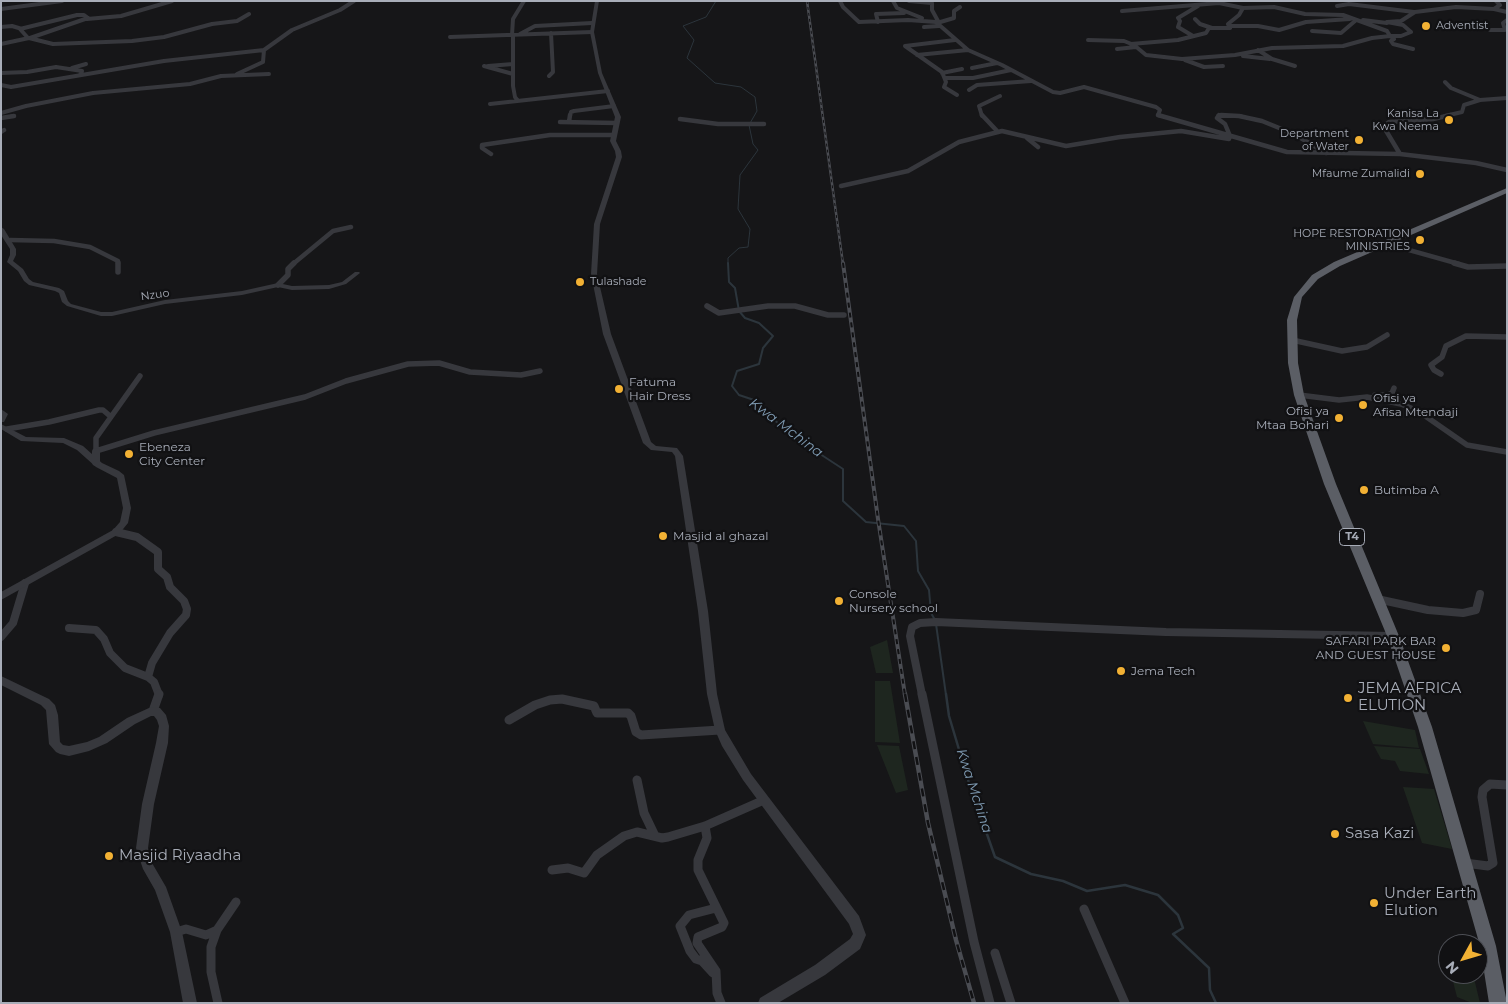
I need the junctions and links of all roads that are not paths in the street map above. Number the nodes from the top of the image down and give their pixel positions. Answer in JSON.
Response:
{"nodes":[{"id":1,"x":62,"y":1,"type":"edge"},
{"id":2,"x":172,"y":1,"type":"edge"},
{"id":3,"x":354,"y":1,"type":"edge"},
{"id":4,"x":524,"y":1,"type":"edge"},
{"id":5,"x":597,"y":1,"type":"edge"},
{"id":6,"x":840,"y":1,"type":"edge"},
{"id":7,"x":894,"y":1,"type":"edge"},
{"id":8,"x":909,"y":1,"type":"edge"},
{"id":9,"x":1220,"y":1,"type":"edge"},
{"id":10,"x":1332,"y":1,"type":"edge"},
{"id":11,"x":1455,"y":1,"type":"edge"},
{"id":12,"x":1496,"y":1,"type":"edge"},
{"id":13,"x":1238,"y":2,"type":"edge"},
{"id":14,"x":1228,"y":4,"type":"junction"},
{"id":15,"x":1198,"y":6,"type":"junction"},
{"id":16,"x":1337,"y":6,"type":"junction"},
{"id":17,"x":960,"y":7,"type":"dead end"},
{"id":18,"x":1471,"y":7,"type":"junction"},
{"id":19,"x":1243,"y":8,"type":"junction"},
{"id":20,"x":1494,"y":9,"type":"junction"},
{"id":21,"x":2,"y":11,"type":"edge"},
{"id":22,"x":1122,"y":11,"type":"dead end"},
{"id":23,"x":1415,"y":12,"type":"junction"},
{"id":24,"x":1507,"y":12,"type":"edge"},
{"id":25,"x":907,"y":13,"type":"junction"},
{"id":26,"x":249,"y":14,"type":"dead end"},
{"id":27,"x":1338,"y":15,"type":"junction"},
{"id":28,"x":1349,"y":18,"type":"junction"},
{"id":29,"x":87,"y":19,"type":"junction"},
{"id":30,"x":1195,"y":19,"type":"dead end"},
{"id":31,"x":1507,"y":20,"type":"edge"},
{"id":32,"x":929,"y":21,"type":"junction"},
{"id":33,"x":1355,"y":21,"type":"junction"},
{"id":34,"x":878,"y":22,"type":"junction"},
{"id":35,"x":1328,"y":22,"type":"junction"},
{"id":36,"x":1387,"y":22,"type":"junction"},
{"id":37,"x":938,"y":23,"type":"junction"},
{"id":38,"x":1229,"y":26,"type":"junction"},
{"id":39,"x":924,"y":27,"type":"dead end"},
{"id":40,"x":1,"y":28,"type":"edge"},
{"id":41,"x":22,"y":28,"type":"junction"},
{"id":42,"x":592,"y":28,"type":"junction"},
{"id":43,"x":1214,"y":28,"type":"junction"},
{"id":44,"x":1490,"y":30,"type":"dead end"},
{"id":45,"x":1312,"y":31,"type":"dead end"},
{"id":46,"x":551,"y":33,"type":"junction"},
{"id":47,"x":1334,"y":33,"type":"junction"},
{"id":48,"x":515,"y":35,"type":"junction"},
{"id":49,"x":1194,"y":36,"type":"junction"},
{"id":50,"x":1390,"y":36,"type":"junction"},
{"id":51,"x":450,"y":37,"type":"dead end"},
{"id":52,"x":29,"y":38,"type":"junction"},
{"id":53,"x":955,"y":40,"type":"junction"},
{"id":54,"x":1088,"y":40,"type":"dead end"},
{"id":55,"x":1296,"y":40,"type":"dead end"},
{"id":56,"x":1,"y":44,"type":"edge"},
{"id":57,"x":918,"y":44,"type":"junction"},
{"id":58,"x":1134,"y":45,"type":"junction"},
{"id":59,"x":1117,"y":48,"type":"dead end"},
{"id":60,"x":1305,"y":48,"type":"junction"},
{"id":61,"x":1413,"y":49,"type":"dead end"},
{"id":62,"x":264,"y":50,"type":"junction"},
{"id":63,"x":968,"y":50,"type":"junction"},
{"id":64,"x":1258,"y":50,"type":"junction"},
{"id":65,"x":928,"y":54,"type":"junction"},
{"id":66,"x":917,"y":55,"type":"junction"},
{"id":67,"x":1234,"y":55,"type":"junction"},
{"id":68,"x":1182,"y":59,"type":"junction"},
{"id":69,"x":1273,"y":59,"type":"junction"},
{"id":70,"x":997,"y":63,"type":"junction"},
{"id":71,"x":86,"y":64,"type":"dead end"},
{"id":72,"x":513,"y":64,"type":"junction"},
{"id":73,"x":1222,"y":66,"type":"dead end"},
{"id":74,"x":1295,"y":66,"type":"dead end"},
{"id":75,"x":972,"y":68,"type":"dead end"},
{"id":76,"x":71,"y":69,"type":"junction"},
{"id":77,"x":962,"y":69,"type":"dead end"},
{"id":78,"x":1012,"y":70,"type":"junction"},
{"id":79,"x":1,"y":74,"type":"edge"},
{"id":80,"x":270,"y":74,"type":"dead end"},
{"id":81,"x":513,"y":74,"type":"junction"},
{"id":82,"x":80,"y":75,"type":"junction"},
{"id":83,"x":234,"y":75,"type":"junction"},
{"id":84,"x":549,"y":76,"type":"dead end"},
{"id":85,"x":944,"y":76,"type":"junction"},
{"id":86,"x":1032,"y":81,"type":"junction"},
{"id":87,"x":1445,"y":82,"type":"dead end"},
{"id":88,"x":1,"y":86,"type":"edge"},
{"id":89,"x":969,"y":90,"type":"dead end"},
{"id":90,"x":608,"y":91,"type":"junction"},
{"id":91,"x":957,"y":95,"type":"dead end"},
{"id":92,"x":1000,"y":96,"type":"dead end"},
{"id":93,"x":1507,"y":98,"type":"edge"},
{"id":94,"x":1480,"y":100,"type":"junction"},
{"id":95,"x":518,"y":101,"type":"junction"},
{"id":96,"x":490,"y":104,"type":"dead end"},
{"id":97,"x":614,"y":106,"type":"junction"},
{"id":98,"x":1,"y":113,"type":"edge"},
{"id":99,"x":14,"y":116,"type":"dead end"},
{"id":100,"x":1,"y":118,"type":"edge"},
{"id":101,"x":680,"y":119,"type":"dead end"},
{"id":102,"x":560,"y":122,"type":"dead end"},
{"id":103,"x":569,"y":122,"type":"junction"},
{"id":104,"x":617,"y":123,"type":"junction"},
{"id":105,"x":764,"y":124,"type":"dead end"},
{"id":106,"x":998,"y":132,"type":"junction"},
{"id":107,"x":614,"y":135,"type":"junction"},
{"id":108,"x":1230,"y":136,"type":"junction"},
{"id":109,"x":1027,"y":138,"type":"junction"},
{"id":110,"x":1247,"y":141,"type":"junction"},
{"id":111,"x":1038,"y":147,"type":"dead end"},
{"id":112,"x":1326,"y":153,"type":"junction"},
{"id":113,"x":491,"y":154,"type":"dead end"},
{"id":114,"x":1400,"y":154,"type":"junction"},
{"id":115,"x":1507,"y":170,"type":"edge"},
{"id":116,"x":841,"y":186,"type":"dead end"},
{"id":117,"x":1507,"y":190,"type":"edge"},
{"id":118,"x":351,"y":227,"type":"dead end"},
{"id":119,"x":1,"y":229,"type":"edge"},
{"id":120,"x":10,"y":240,"type":"junction"},
{"id":121,"x":1384,"y":243,"type":"junction"},
{"id":122,"x":1507,"y":266,"type":"edge"},
{"id":123,"x":118,"y":272,"type":"dead end"},
{"id":124,"x":357,"y":273,"type":"dead end"},
{"id":125,"x":278,"y":285,"type":"junction"},
{"id":126,"x":707,"y":306,"type":"dead end"},
{"id":127,"x":844,"y":315,"type":"dead end"},
{"id":128,"x":1387,"y":336,"type":"dead end"},
{"id":129,"x":1507,"y":337,"type":"edge"},
{"id":130,"x":1292,"y":340,"type":"junction"},
{"id":131,"x":540,"y":371,"type":"dead end"},
{"id":132,"x":1441,"y":374,"type":"dead end"},
{"id":133,"x":140,"y":376,"type":"dead end"},
{"id":134,"x":1394,"y":388,"type":"dead end"},
{"id":135,"x":1299,"y":395,"type":"junction"},
{"id":136,"x":1367,"y":397,"type":"junction"},
{"id":137,"x":1,"y":411,"type":"edge"},
{"id":138,"x":110,"y":416,"type":"junction"},
{"id":139,"x":1,"y":420,"type":"edge"},
{"id":140,"x":4,"y":428,"type":"edge"},
{"id":141,"x":96,"y":452,"type":"junction"},
{"id":142,"x":1507,"y":452,"type":"edge"},
{"id":143,"x":96,"y":462,"type":"junction"},
{"id":144,"x":116,"y":532,"type":"junction"},
{"id":145,"x":25,"y":583,"type":"junction"},
{"id":146,"x":1480,"y":594,"type":"dead end"},
{"id":147,"x":1,"y":597,"type":"edge"},
{"id":148,"x":1378,"y":599,"type":"junction"},
{"id":149,"x":69,"y":628,"type":"dead end"},
{"id":150,"x":1393,"y":636,"type":"junction"},
{"id":151,"x":1,"y":637,"type":"edge"},
{"id":152,"x":148,"y":677,"type":"junction"},
{"id":153,"x":1,"y":680,"type":"edge"},
{"id":154,"x":153,"y":711,"type":"junction"},
{"id":155,"x":509,"y":720,"type":"dead end"},
{"id":156,"x":720,"y":730,"type":"junction"},
{"id":157,"x":637,"y":780,"type":"dead end"},
{"id":158,"x":1507,"y":785,"type":"edge"},
{"id":159,"x":764,"y":800,"type":"junction"},
{"id":160,"x":705,"y":826,"type":"junction"},
{"id":161,"x":655,"y":836,"type":"junction"},
{"id":162,"x":1466,"y":862,"type":"junction"},
{"id":163,"x":552,"y":870,"type":"dead end"},
{"id":164,"x":236,"y":902,"type":"dead end"},
{"id":165,"x":716,"y":908,"type":"junction"},
{"id":166,"x":1084,"y":909,"type":"dead end"},
{"id":167,"x":217,"y":930,"type":"junction"},
{"id":168,"x":176,"y":932,"type":"junction"},
{"id":169,"x":995,"y":953,"type":"dead end"},
{"id":170,"x":717,"y":977,"type":"junction"},
{"id":171,"x":190,"y":1003,"type":"edge"},
{"id":172,"x":218,"y":1003,"type":"edge"},
{"id":173,"x":721,"y":1003,"type":"edge"},
{"id":174,"x":765,"y":1003,"type":"edge"},
{"id":175,"x":990,"y":1003,"type":"edge"},
{"id":176,"x":1011,"y":1003,"type":"edge"},
{"id":177,"x":1125,"y":1003,"type":"edge"},
{"id":178,"x":1498,"y":1003,"type":"edge"}],
"edges":[{"from":1,"to":21,"type":"street"},
{"from":2,"to":29,"type":"street"},
{"from":3,"to":62,"type":"street"},
{"from":4,"to":48,"type":"street"},
{"from":5,"to":42,"type":"street"},
{"from":6,"to":34,"type":"street"},
{"from":7,"to":25,"type":"street"},
{"from":8,"to":37,"type":"street"},
{"from":9,"to":14,"type":"street"},
{"from":10,"to":16,"type":"street"},
{"from":11,"to":18,"type":"street"},
{"from":12,"to":20,"type":"street"},
{"from":13,"to":14,"type":"street"},
{"from":14,"to":15,"type":"street"},
{"from":14,"to":19,"type":"street"},
{"from":15,"to":22,"type":"street"},
{"from":15,"to":49,"type":"street"},
{"from":16,"to":23,"type":"street"},
{"from":16,"to":27,"type":"street"},
{"from":17,"to":37,"type":"street"},
{"from":18,"to":20,"type":"street"},
{"from":18,"to":23,"type":"street"},
{"from":19,"to":27,"type":"street"},
{"from":19,"to":38,"type":"street"},
{"from":20,"to":24,"type":"street"},
{"from":23,"to":36,"type":"street"},
{"from":25,"to":32,"type":"street"},
{"from":25,"to":34,"type":"street"},
{"from":26,"to":52,"type":"street"},
{"from":27,"to":28,"type":"street"},
{"from":28,"to":33,"type":"street"},
{"from":28,"to":35,"type":"street"},
{"from":28,"to":36,"type":"street"},
{"from":29,"to":41,"type":"street"},
{"from":29,"to":52,"type":"street"},
{"from":30,"to":43,"type":"street"},
{"from":31,"to":44,"type":"street"},
{"from":32,"to":34,"type":"street"},
{"from":32,"to":37,"type":"street"},
{"from":33,"to":47,"type":"street"},
{"from":33,"to":50,"type":"street"},
{"from":35,"to":38,"type":"street"},
{"from":35,"to":47,"type":"street"},
{"from":36,"to":50,"type":"street"},
{"from":37,"to":39,"type":"street"},
{"from":37,"to":53,"type":"street"},
{"from":38,"to":43,"type":"street"},
{"from":40,"to":41,"type":"street"},
{"from":41,"to":52,"type":"street"},
{"from":42,"to":46,"type":"street"},
{"from":42,"to":48,"type":"street"},
{"from":42,"to":90,"type":"street"},
{"from":43,"to":49,"type":"street"},
{"from":45,"to":47,"type":"street"},
{"from":46,"to":48,"type":"street"},
{"from":46,"to":84,"type":"street"},
{"from":48,"to":51,"type":"street"},
{"from":48,"to":72,"type":"street"},
{"from":49,"to":58,"type":"street"},
{"from":50,"to":60,"type":"street"},
{"from":50,"to":61,"type":"street"},
{"from":52,"to":56,"type":"street"},
{"from":53,"to":57,"type":"street"},
{"from":53,"to":63,"type":"street"},
{"from":54,"to":58,"type":"street"},
{"from":55,"to":60,"type":"street"},
{"from":57,"to":65,"type":"street"},
{"from":57,"to":66,"type":"street"},
{"from":58,"to":59,"type":"street"},
{"from":58,"to":68,"type":"street"},
{"from":60,"to":64,"type":"street"},
{"from":62,"to":82,"type":"street"},
{"from":62,"to":83,"type":"street"},
{"from":63,"to":65,"type":"street"},
{"from":63,"to":70,"type":"street"},
{"from":64,"to":67,"type":"street"},
{"from":64,"to":69,"type":"street"},
{"from":65,"to":66,"type":"street"},
{"from":66,"to":85,"type":"street"},
{"from":67,"to":68,"type":"street"},
{"from":67,"to":69,"type":"street"},
{"from":68,"to":73,"type":"street"},
{"from":69,"to":74,"type":"street"},
{"from":70,"to":75,"type":"street"},
{"from":70,"to":78,"type":"street"},
{"from":71,"to":76,"type":"street"},
{"from":72,"to":81,"type":"street"},
{"from":72,"to":81,"type":"street"},
{"from":76,"to":79,"type":"street"},
{"from":76,"to":82,"type":"street"},
{"from":77,"to":85,"type":"street"},
{"from":78,"to":85,"type":"street"},
{"from":78,"to":86,"type":"street"},
{"from":80,"to":83,"type":"street"},
{"from":81,"to":95,"type":"street"},
{"from":82,"to":88,"type":"street"},
{"from":83,"to":98,"type":"street"},
{"from":85,"to":91,"type":"street"},
{"from":86,"to":89,"type":"street"},
{"from":86,"to":108,"type":"street"},
{"from":87,"to":94,"type":"street"},
{"from":90,"to":95,"type":"street"},
{"from":90,"to":97,"type":"street"},
{"from":92,"to":106,"type":"street"},
{"from":93,"to":94,"type":"street"},
{"from":94,"to":114,"type":"street"},
{"from":95,"to":96,"type":"street"},
{"from":97,"to":103,"type":"street"},
{"from":97,"to":104,"type":"street"},
{"from":99,"to":100,"type":"street"},
{"from":101,"to":105,"type":"street"},
{"from":102,"to":103,"type":"street"},
{"from":103,"to":104,"type":"street"},
{"from":104,"to":107,"type":"street"},
{"from":106,"to":109,"type":"street"},
{"from":106,"to":116,"type":"street"},
{"from":107,"to":113,"type":"street"},
{"from":107,"to":156,"type":"street"},
{"from":108,"to":110,"type":"street"},
{"from":108,"to":112,"type":"street"},
{"from":109,"to":110,"type":"street"},
{"from":109,"to":111,"type":"street"},
{"from":110,"to":112,"type":"street"},
{"from":112,"to":114,"type":"street"},
{"from":114,"to":115,"type":"street"},
{"from":117,"to":121,"type":"highway","number":"T4"},
{"from":118,"to":125,"type":"street"},
{"from":119,"to":120,"type":"street"},
{"from":120,"to":123,"type":"street"},
{"from":120,"to":125,"type":"street","name":"Nzuo"},
{"from":121,"to":122,"type":"street"},
{"from":121,"to":130,"type":"highway","number":"T4"},
{"from":124,"to":125,"type":"street","name":"Nzuo"},
{"from":126,"to":127,"type":"street"},
{"from":128,"to":130,"type":"street"},
{"from":129,"to":132,"type":"street"},
{"from":130,"to":135,"type":"highway","number":"T4"},
{"from":131,"to":141,"type":"street"},
{"from":133,"to":138,"type":"street"},
{"from":134,"to":136,"type":"street"},
{"from":135,"to":136,"type":"street"},
{"from":135,"to":148,"type":"highway","number":"T4"},
{"from":136,"to":142,"type":"street"},
{"from":137,"to":139,"type":"street"},
{"from":138,"to":140,"type":"street"},
{"from":138,"to":141,"type":"street"},
{"from":140,"to":143,"type":"street"},
{"from":141,"to":143,"type":"street"},
{"from":143,"to":144,"type":"street"},
{"from":144,"to":145,"type":"street"},
{"from":144,"to":152,"type":"street"},
{"from":145,"to":147,"type":"street"},
{"from":145,"to":151,"type":"street"},
{"from":146,"to":148,"type":"street"},
{"from":148,"to":150,"type":"highway","number":"T4"},
{"from":149,"to":152,"type":"street"},
{"from":150,"to":162,"type":"highway","number":"T4"},
{"from":150,"to":175,"type":"street"},
{"from":152,"to":154,"type":"street"},
{"from":153,"to":154,"type":"street"},
{"from":154,"to":168,"type":"street"},
{"from":155,"to":156,"type":"street"},
{"from":156,"to":159,"type":"street"},
{"from":157,"to":161,"type":"street"},
{"from":158,"to":162,"type":"street"},
{"from":159,"to":160,"type":"street"},
{"from":159,"to":174,"type":"street"},
{"from":160,"to":161,"type":"street"},
{"from":160,"to":165,"type":"street"},
{"from":161,"to":163,"type":"street"},
{"from":162,"to":178,"type":"highway","number":"T4"},
{"from":164,"to":167,"type":"street"},
{"from":165,"to":170,"type":"street"},
{"from":165,"to":170,"type":"street"},
{"from":166,"to":177,"type":"street"},
{"from":167,"to":168,"type":"street"},
{"from":167,"to":172,"type":"street"},
{"from":168,"to":171,"type":"street"},
{"from":169,"to":176,"type":"street"},
{"from":170,"to":173,"type":"street"}]}
